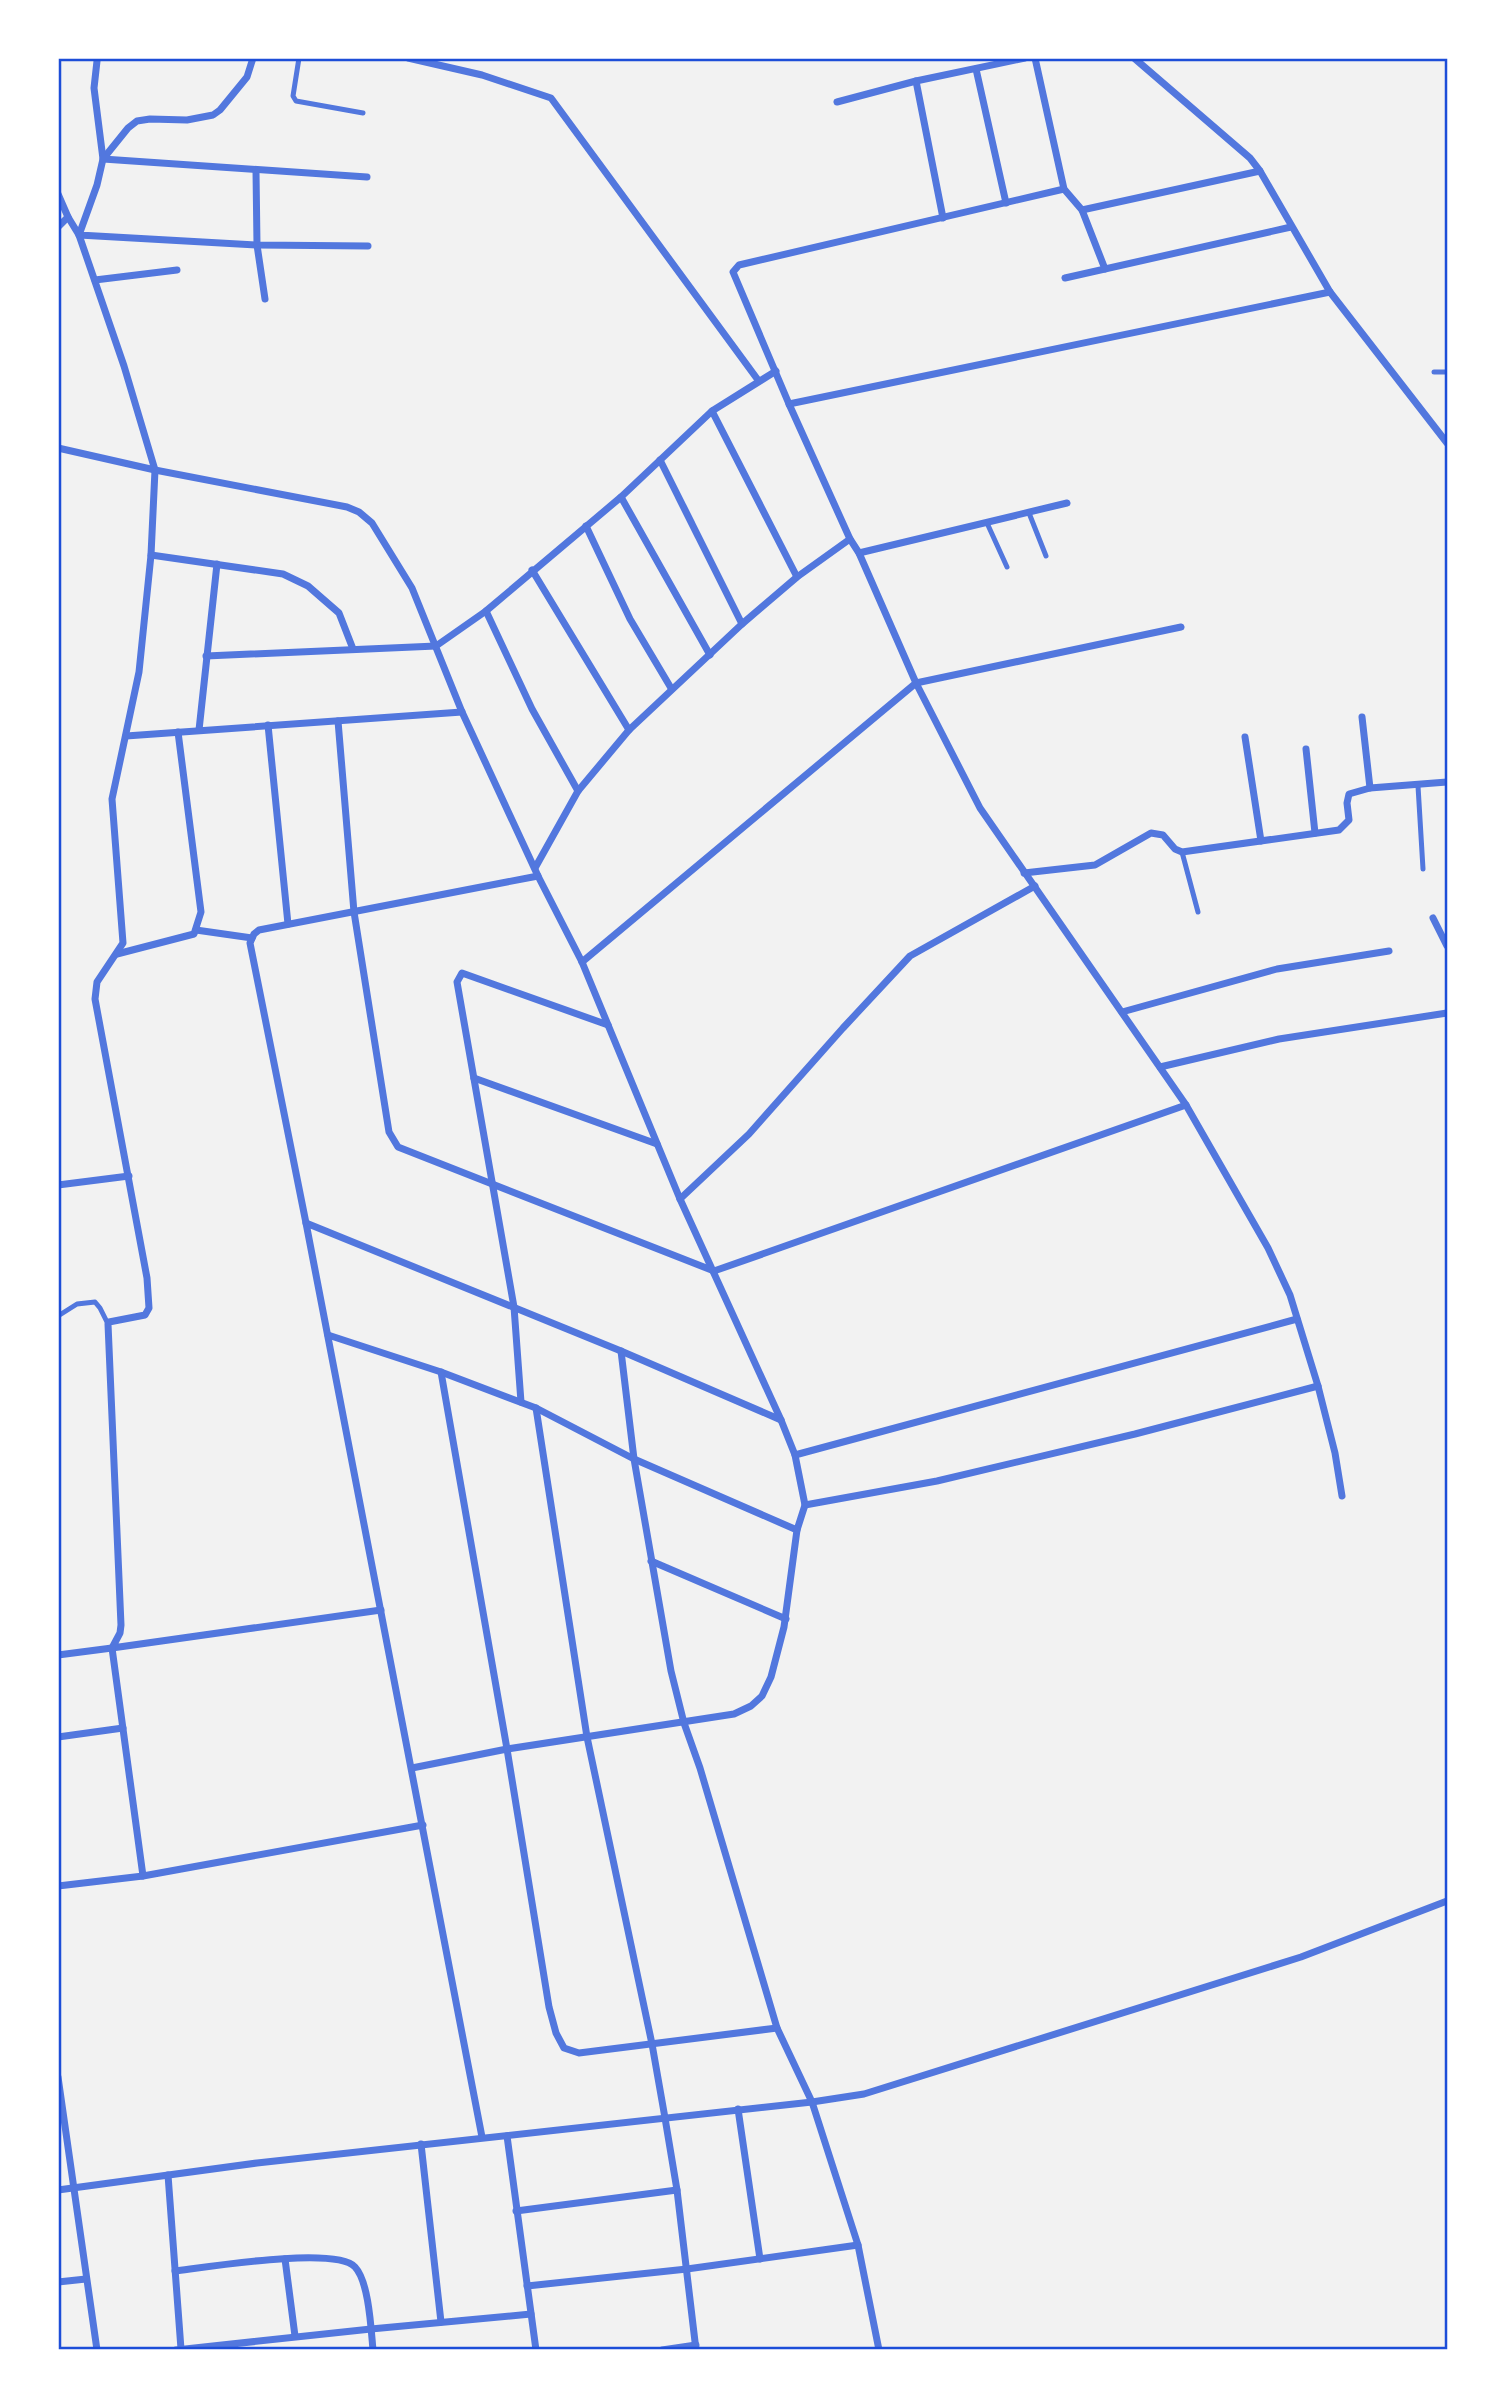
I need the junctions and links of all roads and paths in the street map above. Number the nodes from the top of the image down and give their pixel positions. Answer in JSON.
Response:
{"nodes":[{"id":1,"x":253,"y":58,"type":"edge"},
{"id":2,"x":299,"y":58,"type":"edge"},
{"id":3,"x":408,"y":58,"type":"edge"},
{"id":4,"x":1025,"y":58,"type":"edge"},
{"id":5,"x":1035,"y":58,"type":"edge"},
{"id":6,"x":1134,"y":58,"type":"edge"},
{"id":7,"x":97,"y":61,"type":"dead end"},
{"id":8,"x":976,"y":69,"type":"junction"},
{"id":9,"x":916,"y":81,"type":"junction"},
{"id":10,"x":837,"y":102,"type":"dead end"},
{"id":11,"x":363,"y":113,"type":"dead end"},
{"id":12,"x":103,"y":159,"type":"junction"},
{"id":13,"x":256,"y":171,"type":"junction"},
{"id":14,"x":1260,"y":171,"type":"junction"},
{"id":15,"x":367,"y":177,"type":"dead end"},
{"id":16,"x":1064,"y":189,"type":"junction"},
{"id":17,"x":58,"y":194,"type":"edge"},
{"id":18,"x":1006,"y":204,"type":"junction"},
{"id":19,"x":1083,"y":210,"type":"junction"},
{"id":20,"x":68,"y":217,"type":"junction"},
{"id":21,"x":943,"y":218,"type":"junction"},
{"id":22,"x":58,"y":227,"type":"edge"},
{"id":23,"x":1291,"y":227,"type":"junction"},
{"id":24,"x":79,"y":234,"type":"junction"},
{"id":25,"x":257,"y":245,"type":"junction"},
{"id":26,"x":368,"y":246,"type":"dead end"},
{"id":27,"x":1105,"y":269,"type":"junction"},
{"id":28,"x":177,"y":270,"type":"dead end"},
{"id":29,"x":1065,"y":278,"type":"dead end"},
{"id":30,"x":95,"y":281,"type":"junction"},
{"id":31,"x":1330,"y":292,"type":"junction"},
{"id":32,"x":265,"y":299,"type":"dead end"},
{"id":33,"x":776,"y":371,"type":"junction"},
{"id":34,"x":1434,"y":372,"type":"dead end"},
{"id":35,"x":1447,"y":372,"type":"edge"},
{"id":36,"x":758,"y":380,"type":"junction"},
{"id":37,"x":789,"y":404,"type":"junction"},
{"id":38,"x":712,"y":411,"type":"junction"},
{"id":39,"x":1447,"y":443,"type":"edge"},
{"id":40,"x":58,"y":448,"type":"edge"},
{"id":41,"x":660,"y":460,"type":"junction"},
{"id":42,"x":155,"y":470,"type":"junction"},
{"id":43,"x":621,"y":496,"type":"junction"},
{"id":44,"x":1068,"y":503,"type":"dead end"},
{"id":45,"x":1029,"y":513,"type":"junction"},
{"id":46,"x":987,"y":523,"type":"junction"},
{"id":47,"x":586,"y":526,"type":"junction"},
{"id":48,"x":850,"y":539,"type":"junction"},
{"id":49,"x":859,"y":553,"type":"junction"},
{"id":50,"x":151,"y":555,"type":"junction"},
{"id":51,"x":1046,"y":556,"type":"dead end"},
{"id":52,"x":218,"y":564,"type":"junction"},
{"id":53,"x":1007,"y":567,"type":"dead end"},
{"id":54,"x":532,"y":570,"type":"junction"},
{"id":55,"x":797,"y":577,"type":"junction"},
{"id":56,"x":486,"y":611,"type":"junction"},
{"id":57,"x":742,"y":624,"type":"junction"},
{"id":58,"x":1181,"y":627,"type":"dead end"},
{"id":59,"x":436,"y":646,"type":"junction"},
{"id":60,"x":353,"y":649,"type":"junction"},
{"id":61,"x":710,"y":655,"type":"junction"},
{"id":62,"x":206,"y":656,"type":"junction"},
{"id":63,"x":916,"y":683,"type":"junction"},
{"id":64,"x":671,"y":688,"type":"junction"},
{"id":65,"x":462,"y":712,"type":"junction"},
{"id":66,"x":1362,"y":717,"type":"dead end"},
{"id":67,"x":338,"y":721,"type":"junction"},
{"id":68,"x":268,"y":725,"type":"junction"},
{"id":69,"x":199,"y":730,"type":"junction"},
{"id":70,"x":629,"y":730,"type":"junction"},
{"id":71,"x":178,"y":732,"type":"junction"},
{"id":72,"x":126,"y":736,"type":"junction"},
{"id":73,"x":1245,"y":737,"type":"dead end"},
{"id":74,"x":1306,"y":749,"type":"dead end"},
{"id":75,"x":1447,"y":782,"type":"edge"},
{"id":76,"x":1418,"y":786,"type":"junction"},
{"id":77,"x":1370,"y":788,"type":"junction"},
{"id":78,"x":578,"y":791,"type":"junction"},
{"id":79,"x":1315,"y":833,"type":"junction"},
{"id":80,"x":1261,"y":841,"type":"junction"},
{"id":81,"x":1182,"y":852,"type":"junction"},
{"id":82,"x":535,"y":867,"type":"junction"},
{"id":83,"x":1423,"y":869,"type":"dead end"},
{"id":84,"x":1024,"y":873,"type":"junction"},
{"id":85,"x":538,"y":876,"type":"junction"},
{"id":86,"x":1035,"y":886,"type":"junction"},
{"id":87,"x":354,"y":912,"type":"junction"},
{"id":88,"x":1198,"y":912,"type":"dead end"},
{"id":89,"x":1433,"y":918,"type":"dead end"},
{"id":90,"x":288,"y":924,"type":"junction"},
{"id":91,"x":196,"y":930,"type":"junction"},
{"id":92,"x":252,"y":938,"type":"junction"},
{"id":93,"x":1447,"y":946,"type":"edge"},
{"id":94,"x":1389,"y":951,"type":"dead end"},
{"id":95,"x":117,"y":954,"type":"junction"},
{"id":96,"x":582,"y":962,"type":"junction"},
{"id":97,"x":1122,"y":1012,"type":"junction"},
{"id":98,"x":1447,"y":1013,"type":"edge"},
{"id":99,"x":608,"y":1025,"type":"junction"},
{"id":100,"x":1160,"y":1066,"type":"junction"},
{"id":101,"x":474,"y":1077,"type":"junction"},
{"id":102,"x":1186,"y":1104,"type":"junction"},
{"id":103,"x":657,"y":1144,"type":"junction"},
{"id":104,"x":129,"y":1176,"type":"junction"},
{"id":105,"x":493,"y":1184,"type":"junction"},
{"id":106,"x":58,"y":1185,"type":"edge"},
{"id":107,"x":680,"y":1199,"type":"junction"},
{"id":108,"x":306,"y":1223,"type":"junction"},
{"id":109,"x":714,"y":1271,"type":"junction"},
{"id":110,"x":514,"y":1307,"type":"junction"},
{"id":111,"x":59,"y":1314,"type":"edge"},
{"id":112,"x":1297,"y":1319,"type":"junction"},
{"id":113,"x":107,"y":1324,"type":"junction"},
{"id":114,"x":328,"y":1335,"type":"junction"},
{"id":115,"x":621,"y":1351,"type":"junction"},
{"id":116,"x":441,"y":1372,"type":"junction"},
{"id":117,"x":1318,"y":1386,"type":"junction"},
{"id":118,"x":522,"y":1402,"type":"junction"},
{"id":119,"x":536,"y":1408,"type":"junction"},
{"id":120,"x":781,"y":1420,"type":"junction"},
{"id":121,"x":794,"y":1455,"type":"junction"},
{"id":122,"x":634,"y":1459,"type":"junction"},
{"id":123,"x":1342,"y":1496,"type":"dead end"},
{"id":124,"x":805,"y":1504,"type":"junction"},
{"id":125,"x":797,"y":1530,"type":"junction"},
{"id":126,"x":651,"y":1561,"type":"junction"},
{"id":127,"x":381,"y":1610,"type":"junction"},
{"id":128,"x":786,"y":1619,"type":"junction"},
{"id":129,"x":112,"y":1648,"type":"junction"},
{"id":130,"x":58,"y":1655,"type":"edge"},
{"id":131,"x":684,"y":1723,"type":"junction"},
{"id":132,"x":123,"y":1728,"type":"junction"},
{"id":133,"x":58,"y":1737,"type":"edge"},
{"id":134,"x":587,"y":1737,"type":"junction"},
{"id":135,"x":508,"y":1749,"type":"junction"},
{"id":136,"x":412,"y":1768,"type":"junction"},
{"id":137,"x":422,"y":1825,"type":"junction"},
{"id":138,"x":144,"y":1876,"type":"junction"},
{"id":139,"x":58,"y":1886,"type":"edge"},
{"id":140,"x":1447,"y":1901,"type":"edge"},
{"id":141,"x":778,"y":2028,"type":"junction"},
{"id":142,"x":652,"y":2044,"type":"junction"},
{"id":143,"x":58,"y":2077,"type":"edge"},
{"id":144,"x":812,"y":2102,"type":"junction"},
{"id":145,"x":738,"y":2109,"type":"junction"},
{"id":146,"x":665,"y":2118,"type":"junction"},
{"id":147,"x":507,"y":2136,"type":"junction"},
{"id":148,"x":482,"y":2137,"type":"junction"},
{"id":149,"x":421,"y":2144,"type":"junction"},
{"id":150,"x":168,"y":2175,"type":"junction"},
{"id":151,"x":73,"y":2187,"type":"junction"},
{"id":152,"x":58,"y":2190,"type":"edge"},
{"id":153,"x":677,"y":2190,"type":"junction"},
{"id":154,"x":516,"y":2211,"type":"junction"},
{"id":155,"x":858,"y":2245,"type":"junction"},
{"id":156,"x":285,"y":2259,"type":"junction"},
{"id":157,"x":760,"y":2259,"type":"junction"},
{"id":158,"x":687,"y":2269,"type":"junction"},
{"id":159,"x":175,"y":2271,"type":"junction"},
{"id":160,"x":86,"y":2278,"type":"junction"},
{"id":161,"x":58,"y":2282,"type":"edge"},
{"id":162,"x":527,"y":2286,"type":"junction"},
{"id":163,"x":531,"y":2314,"type":"junction"},
{"id":164,"x":441,"y":2322,"type":"junction"},
{"id":165,"x":371,"y":2329,"type":"junction"},
{"id":166,"x":295,"y":2336,"type":"junction"},
{"id":167,"x":696,"y":2348,"type":"edge"},
{"id":168,"x":181,"y":2349,"type":"edge"},
{"id":169,"x":203,"y":2349,"type":"edge"},
{"id":170,"x":97,"y":2350,"type":"edge"},
{"id":171,"x":176,"y":2350,"type":"edge"},
{"id":172,"x":373,"y":2350,"type":"edge"},
{"id":173,"x":536,"y":2350,"type":"edge"},
{"id":174,"x":662,"y":2350,"type":"edge"},
{"id":175,"x":879,"y":2350,"type":"edge"}],
"edges":[{"from":1,"to":12,"type":"street"},
{"from":2,"to":11,"type":"lane"},
{"from":3,"to":36,"type":"street"},
{"from":4,"to":8,"type":"street"},
{"from":5,"to":16,"type":"street"},
{"from":6,"to":14,"type":"street"},
{"from":7,"to":12,"type":"street"},
{"from":8,"to":9,"type":"street"},
{"from":8,"to":18,"type":"street"},
{"from":9,"to":10,"type":"street"},
{"from":9,"to":21,"type":"street"},
{"from":12,"to":13,"type":"street"},
{"from":12,"to":24,"type":"street"},
{"from":13,"to":15,"type":"street"},
{"from":13,"to":25,"type":"street"},
{"from":14,"to":19,"type":"street"},
{"from":14,"to":23,"type":"street"},
{"from":16,"to":18,"type":"street"},
{"from":16,"to":19,"type":"street"},
{"from":17,"to":20,"type":"street"},
{"from":18,"to":21,"type":"street"},
{"from":19,"to":27,"type":"street"},
{"from":20,"to":22,"type":"street"},
{"from":20,"to":24,"type":"street"},
{"from":21,"to":33,"type":"street"},
{"from":23,"to":27,"type":"street"},
{"from":23,"to":31,"type":"street"},
{"from":24,"to":25,"type":"street"},
{"from":24,"to":30,"type":"street"},
{"from":25,"to":26,"type":"street"},
{"from":25,"to":32,"type":"street"},
{"from":27,"to":29,"type":"street"},
{"from":28,"to":30,"type":"street"},
{"from":30,"to":42,"type":"street"},
{"from":31,"to":37,"type":"street"},
{"from":31,"to":39,"type":"street"},
{"from":33,"to":36,"type":"street"},
{"from":33,"to":37,"type":"street"},
{"from":34,"to":35,"type":"lane"},
{"from":36,"to":38,"type":"street"},
{"from":37,"to":48,"type":"street"},
{"from":38,"to":41,"type":"street"},
{"from":38,"to":55,"type":"street"},
{"from":40,"to":42,"type":"street"},
{"from":41,"to":43,"type":"street"},
{"from":41,"to":57,"type":"street"},
{"from":42,"to":50,"type":"street"},
{"from":42,"to":59,"type":"street"},
{"from":43,"to":47,"type":"street"},
{"from":43,"to":61,"type":"street"},
{"from":44,"to":45,"type":"street"},
{"from":45,"to":46,"type":"street"},
{"from":45,"to":51,"type":"lane"},
{"from":46,"to":49,"type":"street"},
{"from":46,"to":53,"type":"lane"},
{"from":47,"to":54,"type":"street"},
{"from":47,"to":64,"type":"street"},
{"from":48,"to":49,"type":"street"},
{"from":48,"to":55,"type":"street"},
{"from":49,"to":63,"type":"street"},
{"from":50,"to":52,"type":"street"},
{"from":50,"to":72,"type":"street"},
{"from":52,"to":60,"type":"street"},
{"from":52,"to":62,"type":"street"},
{"from":54,"to":56,"type":"street"},
{"from":54,"to":70,"type":"street"},
{"from":55,"to":57,"type":"street"},
{"from":56,"to":59,"type":"street"},
{"from":56,"to":78,"type":"street"},
{"from":57,"to":61,"type":"street"},
{"from":58,"to":63,"type":"street"},
{"from":59,"to":60,"type":"street"},
{"from":59,"to":65,"type":"street"},
{"from":60,"to":62,"type":"street"},
{"from":61,"to":64,"type":"street"},
{"from":62,"to":69,"type":"street"},
{"from":63,"to":84,"type":"street"},
{"from":63,"to":96,"type":"street"},
{"from":64,"to":70,"type":"street"},
{"from":65,"to":67,"type":"street"},
{"from":65,"to":82,"type":"street"},
{"from":66,"to":77,"type":"street"},
{"from":67,"to":68,"type":"street"},
{"from":67,"to":87,"type":"street"},
{"from":68,"to":69,"type":"street"},
{"from":68,"to":90,"type":"street"},
{"from":69,"to":71,"type":"street"},
{"from":70,"to":78,"type":"street"},
{"from":71,"to":72,"type":"street"},
{"from":71,"to":91,"type":"street"},
{"from":72,"to":95,"type":"street"},
{"from":73,"to":80,"type":"street"},
{"from":74,"to":79,"type":"street"},
{"from":75,"to":76,"type":"street"},
{"from":76,"to":77,"type":"street"},
{"from":76,"to":83,"type":"lane"},
{"from":77,"to":79,"type":"street"},
{"from":78,"to":82,"type":"street"},
{"from":79,"to":80,"type":"street"},
{"from":80,"to":81,"type":"street"},
{"from":81,"to":84,"type":"street"},
{"from":81,"to":88,"type":"lane"},
{"from":82,"to":85,"type":"street"},
{"from":84,"to":86,"type":"street"},
{"from":85,"to":87,"type":"street"},
{"from":85,"to":96,"type":"street"},
{"from":86,"to":97,"type":"street"},
{"from":86,"to":107,"type":"street"},
{"from":87,"to":90,"type":"street"},
{"from":87,"to":105,"type":"street"},
{"from":89,"to":93,"type":"street"},
{"from":90,"to":92,"type":"street"},
{"from":91,"to":92,"type":"street"},
{"from":91,"to":95,"type":"street"},
{"from":92,"to":108,"type":"street"},
{"from":94,"to":97,"type":"street"},
{"from":95,"to":104,"type":"street"},
{"from":96,"to":99,"type":"street"},
{"from":97,"to":100,"type":"street"},
{"from":98,"to":100,"type":"street"},
{"from":99,"to":101,"type":"street"},
{"from":99,"to":103,"type":"street"},
{"from":100,"to":102,"type":"street"},
{"from":101,"to":103,"type":"street"},
{"from":101,"to":105,"type":"street"},
{"from":102,"to":109,"type":"street"},
{"from":102,"to":112,"type":"street"},
{"from":103,"to":107,"type":"street"},
{"from":104,"to":106,"type":"street"},
{"from":104,"to":113,"type":"street"},
{"from":105,"to":109,"type":"street"},
{"from":105,"to":110,"type":"street"},
{"from":107,"to":109,"type":"street"},
{"from":108,"to":110,"type":"street"},
{"from":108,"to":114,"type":"street"},
{"from":109,"to":120,"type":"street"},
{"from":110,"to":115,"type":"street"},
{"from":110,"to":118,"type":"street"},
{"from":111,"to":113,"type":"lane"},
{"from":112,"to":117,"type":"street"},
{"from":112,"to":121,"type":"street"},
{"from":113,"to":129,"type":"street"},
{"from":114,"to":116,"type":"street"},
{"from":114,"to":127,"type":"street"},
{"from":115,"to":120,"type":"street"},
{"from":115,"to":122,"type":"street"},
{"from":116,"to":118,"type":"street"},
{"from":116,"to":135,"type":"street"},
{"from":117,"to":123,"type":"street"},
{"from":117,"to":124,"type":"street"},
{"from":118,"to":119,"type":"street"},
{"from":119,"to":122,"type":"street"},
{"from":119,"to":134,"type":"street"},
{"from":120,"to":121,"type":"street"},
{"from":121,"to":124,"type":"street"},
{"from":122,"to":125,"type":"street"},
{"from":122,"to":126,"type":"street"},
{"from":124,"to":125,"type":"street"},
{"from":125,"to":128,"type":"street"},
{"from":126,"to":128,"type":"street"},
{"from":126,"to":131,"type":"street"},
{"from":127,"to":129,"type":"street"},
{"from":127,"to":136,"type":"street"},
{"from":128,"to":131,"type":"street"},
{"from":129,"to":130,"type":"street"},
{"from":129,"to":132,"type":"street"},
{"from":131,"to":134,"type":"street"},
{"from":131,"to":141,"type":"street"},
{"from":132,"to":133,"type":"street"},
{"from":132,"to":138,"type":"street"},
{"from":134,"to":135,"type":"street"},
{"from":134,"to":142,"type":"street"},
{"from":135,"to":136,"type":"street"},
{"from":135,"to":142,"type":"street"},
{"from":136,"to":137,"type":"street"},
{"from":137,"to":138,"type":"street"},
{"from":137,"to":148,"type":"street"},
{"from":138,"to":139,"type":"street"},
{"from":140,"to":144,"type":"street"},
{"from":141,"to":142,"type":"street"},
{"from":141,"to":144,"type":"street"},
{"from":142,"to":146,"type":"street"},
{"from":143,"to":151,"type":"street"},
{"from":144,"to":145,"type":"street"},
{"from":144,"to":155,"type":"street"},
{"from":145,"to":146,"type":"street"},
{"from":145,"to":157,"type":"street"},
{"from":146,"to":147,"type":"street"},
{"from":146,"to":153,"type":"street"},
{"from":147,"to":148,"type":"street"},
{"from":147,"to":154,"type":"street"},
{"from":148,"to":149,"type":"street"},
{"from":149,"to":150,"type":"street"},
{"from":149,"to":164,"type":"street"},
{"from":150,"to":151,"type":"street"},
{"from":150,"to":159,"type":"street"},
{"from":151,"to":152,"type":"street"},
{"from":151,"to":160,"type":"street"},
{"from":153,"to":154,"type":"street"},
{"from":153,"to":158,"type":"street"},
{"from":154,"to":162,"type":"street"},
{"from":155,"to":157,"type":"street"},
{"from":155,"to":175,"type":"street"},
{"from":156,"to":159,"type":"street"},
{"from":156,"to":165,"type":"street"},
{"from":156,"to":166,"type":"street"},
{"from":157,"to":158,"type":"street"},
{"from":158,"to":162,"type":"street"},
{"from":158,"to":167,"type":"street"},
{"from":159,"to":168,"type":"street"},
{"from":160,"to":161,"type":"street"},
{"from":160,"to":170,"type":"street"},
{"from":162,"to":163,"type":"street"},
{"from":163,"to":164,"type":"street"},
{"from":163,"to":173,"type":"street"},
{"from":164,"to":165,"type":"street"},
{"from":165,"to":166,"type":"street"},
{"from":165,"to":172,"type":"street"},
{"from":166,"to":169,"type":"street"},
{"from":167,"to":174,"type":"street"},
{"from":168,"to":169,"type":"street"},
{"from":168,"to":171,"type":"street"}]}
